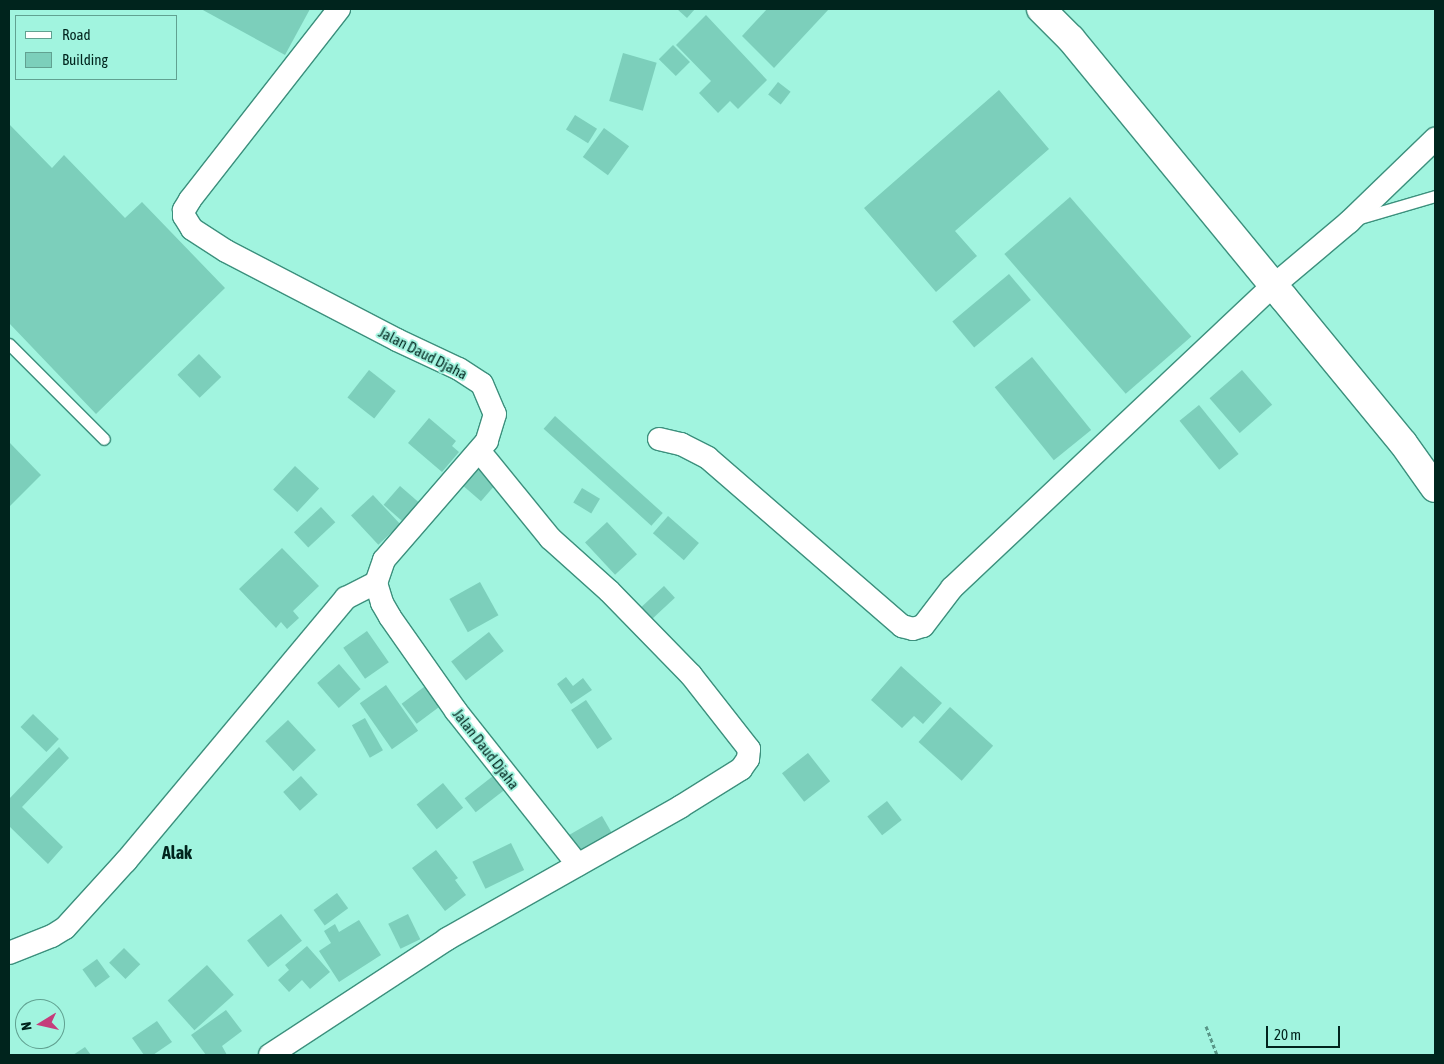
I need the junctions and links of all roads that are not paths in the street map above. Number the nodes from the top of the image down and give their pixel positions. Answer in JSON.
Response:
{"nodes":[{"id":1,"x":339,"y":9,"type":"edge"},
{"id":2,"x":1041,"y":9,"type":"edge"},
{"id":3,"x":1435,"y":139,"type":"edge"},
{"id":4,"x":1435,"y":196,"type":"edge"},
{"id":5,"x":1349,"y":222,"type":"junction"},
{"id":6,"x":1273,"y":286,"type":"junction"},
{"id":7,"x":9,"y":344,"type":"edge"},
{"id":8,"x":104,"y":439,"type":"dead end"},
{"id":9,"x":659,"y":439,"type":"dead end"},
{"id":10,"x":480,"y":452,"type":"junction"},
{"id":11,"x":1435,"y":488,"type":"edge"},
{"id":12,"x":376,"y":583,"type":"junction"},
{"id":13,"x":578,"y":865,"type":"junction"},
{"id":14,"x":9,"y":953,"type":"edge"},
{"id":15,"x":270,"y":1055,"type":"edge"}],
"edges":[{"from":1,"to":10,"type":"street","name":"Jalan Daud Djaha"},
{"from":2,"to":6,"type":"street"},
{"from":3,"to":5,"type":"street"},
{"from":4,"to":5,"type":"lane"},
{"from":5,"to":6,"type":"street"},
{"from":6,"to":9,"type":"street"},
{"from":6,"to":11,"type":"street"},
{"from":7,"to":8,"type":"lane"},
{"from":10,"to":12,"type":"street","name":"Jalan Daud Djaha"},
{"from":10,"to":13,"type":"street"},
{"from":12,"to":13,"type":"street","name":"Jalan Daud Djaha"},
{"from":12,"to":14,"type":"street"},
{"from":13,"to":15,"type":"street"}]}
